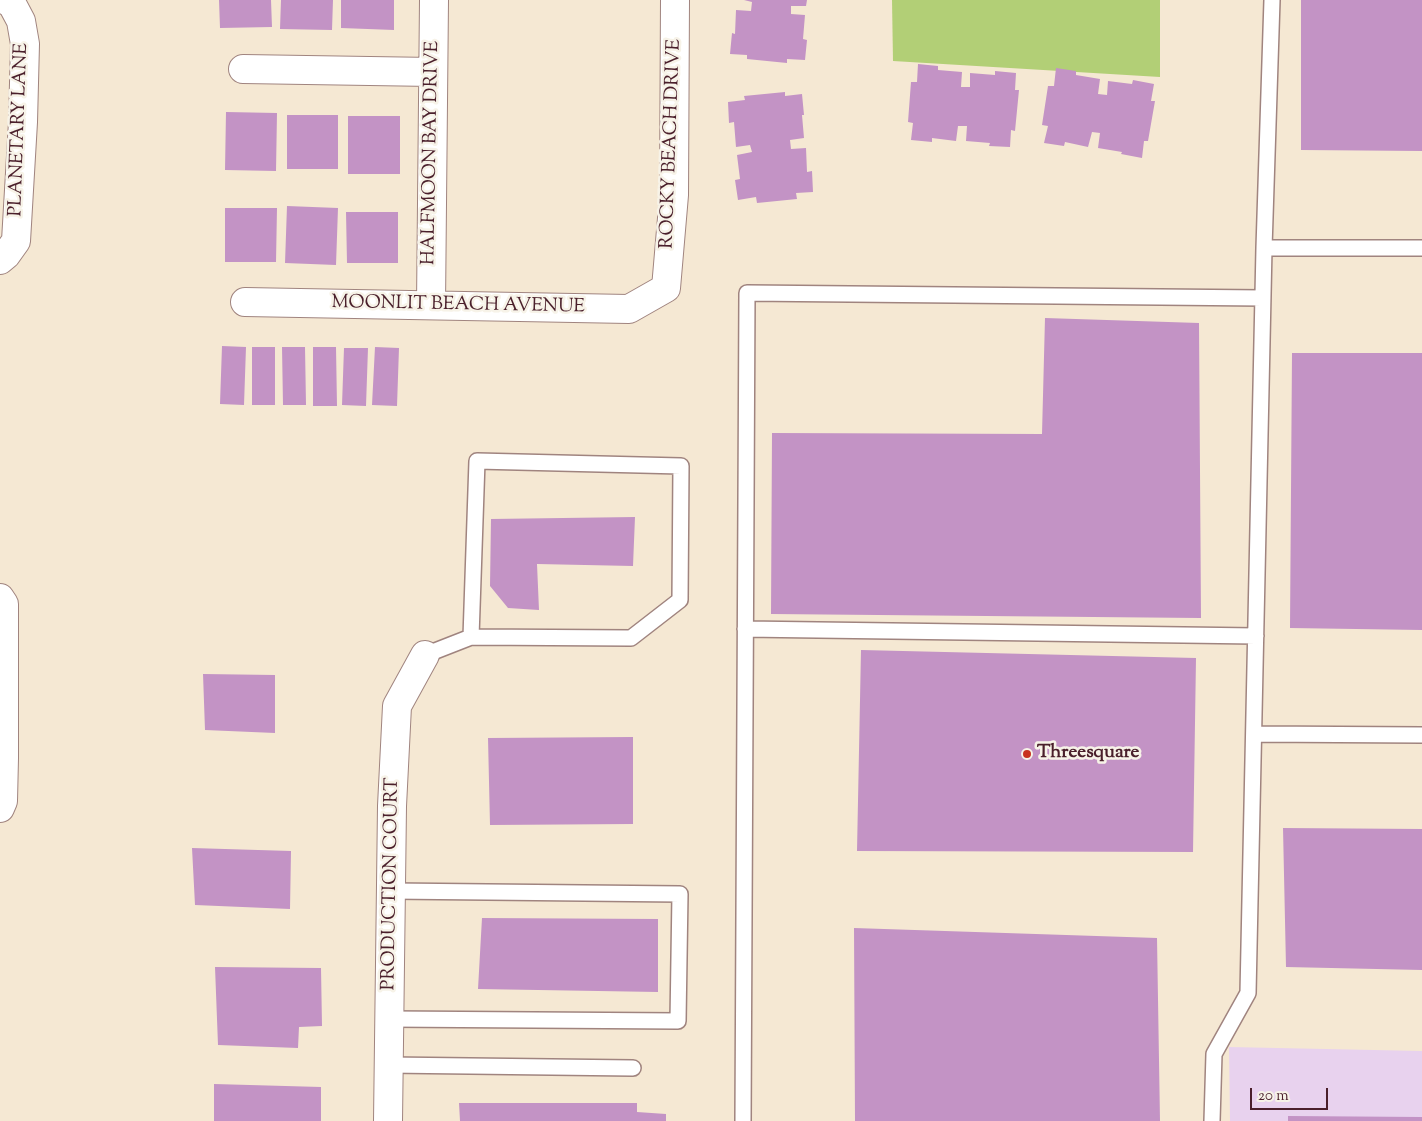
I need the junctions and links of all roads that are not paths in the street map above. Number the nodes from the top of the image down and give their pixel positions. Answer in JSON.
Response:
{"nodes":[{"id":1,"x":434,"y":0,"type":"edge"},
{"id":2,"x":675,"y":0,"type":"edge"},
{"id":3,"x":1272,"y":0,"type":"edge"},
{"id":4,"x":9,"y":2,"type":"edge"},
{"id":5,"x":243,"y":69,"type":"dead end"},
{"id":6,"x":433,"y":72,"type":"junction"},
{"id":7,"x":1264,"y":248,"type":"junction"},
{"id":8,"x":1422,"y":248,"type":"edge"},
{"id":9,"x":3,"y":257,"type":"edge"},
{"id":10,"x":666,"y":288,"type":"joint"},
{"id":11,"x":1263,"y":298,"type":"junction"},
{"id":12,"x":245,"y":302,"type":"dead end"},
{"id":13,"x":430,"y":305,"type":"junction"},
{"id":14,"x":0,"y":598,"type":"edge"},
{"id":15,"x":745,"y":629,"type":"junction"},
{"id":16,"x":471,"y":636,"type":"junction"},
{"id":17,"x":1256,"y":636,"type":"junction"},
{"id":18,"x":426,"y":654,"type":"joint"},
{"id":19,"x":1254,"y":734,"type":"junction"},
{"id":20,"x":1422,"y":735,"type":"edge"},
{"id":21,"x":0,"y":808,"type":"edge"},
{"id":22,"x":391,"y":891,"type":"junction"},
{"id":23,"x":389,"y":1019,"type":"junction"},
{"id":24,"x":388,"y":1065,"type":"junction"},
{"id":25,"x":633,"y":1068,"type":"dead end"},
{"id":26,"x":388,"y":1121,"type":"edge"},
{"id":27,"x":743,"y":1121,"type":"edge"},
{"id":28,"x":1212,"y":1121,"type":"edge"}],
"edges":[{"from":1,"to":6,"type":"street","name":"HALFMOON BAY DRIVE"},
{"from":2,"to":10,"type":"street","name":"ROCKY BEACH DRIVE"},
{"from":3,"to":7,"type":"lane"},
{"from":4,"to":9,"type":"street","name":"PLANETARY LANE"},
{"from":5,"to":6,"type":"street"},
{"from":6,"to":13,"type":"street","name":"HALFMOON BAY DRIVE"},
{"from":7,"to":8,"type":"lane"},
{"from":7,"to":11,"type":"lane"},
{"from":10,"to":13,"type":"street","name":"MOONLIT BEACH AVENUE"},
{"from":11,"to":15,"type":"lane"},
{"from":11,"to":17,"type":"lane"},
{"from":12,"to":13,"type":"street","name":"MOONLIT BEACH AVENUE"},
{"from":14,"to":21,"type":"street"},
{"from":15,"to":17,"type":"lane"},
{"from":15,"to":27,"type":"lane"},
{"from":16,"to":16,"type":"lane"},
{"from":16,"to":18,"type":"lane"},
{"from":17,"to":19,"type":"lane"},
{"from":18,"to":22,"type":"street","name":"PRODUCTION COURT"},
{"from":19,"to":20,"type":"lane"},
{"from":19,"to":28,"type":"lane"},
{"from":22,"to":23,"type":"street","name":"PRODUCTION COURT"},
{"from":22,"to":23,"type":"lane"},
{"from":23,"to":24,"type":"street","name":"PRODUCTION COURT"},
{"from":24,"to":25,"type":"lane"},
{"from":24,"to":26,"type":"street","name":"PRODUCTION COURT"}]}
